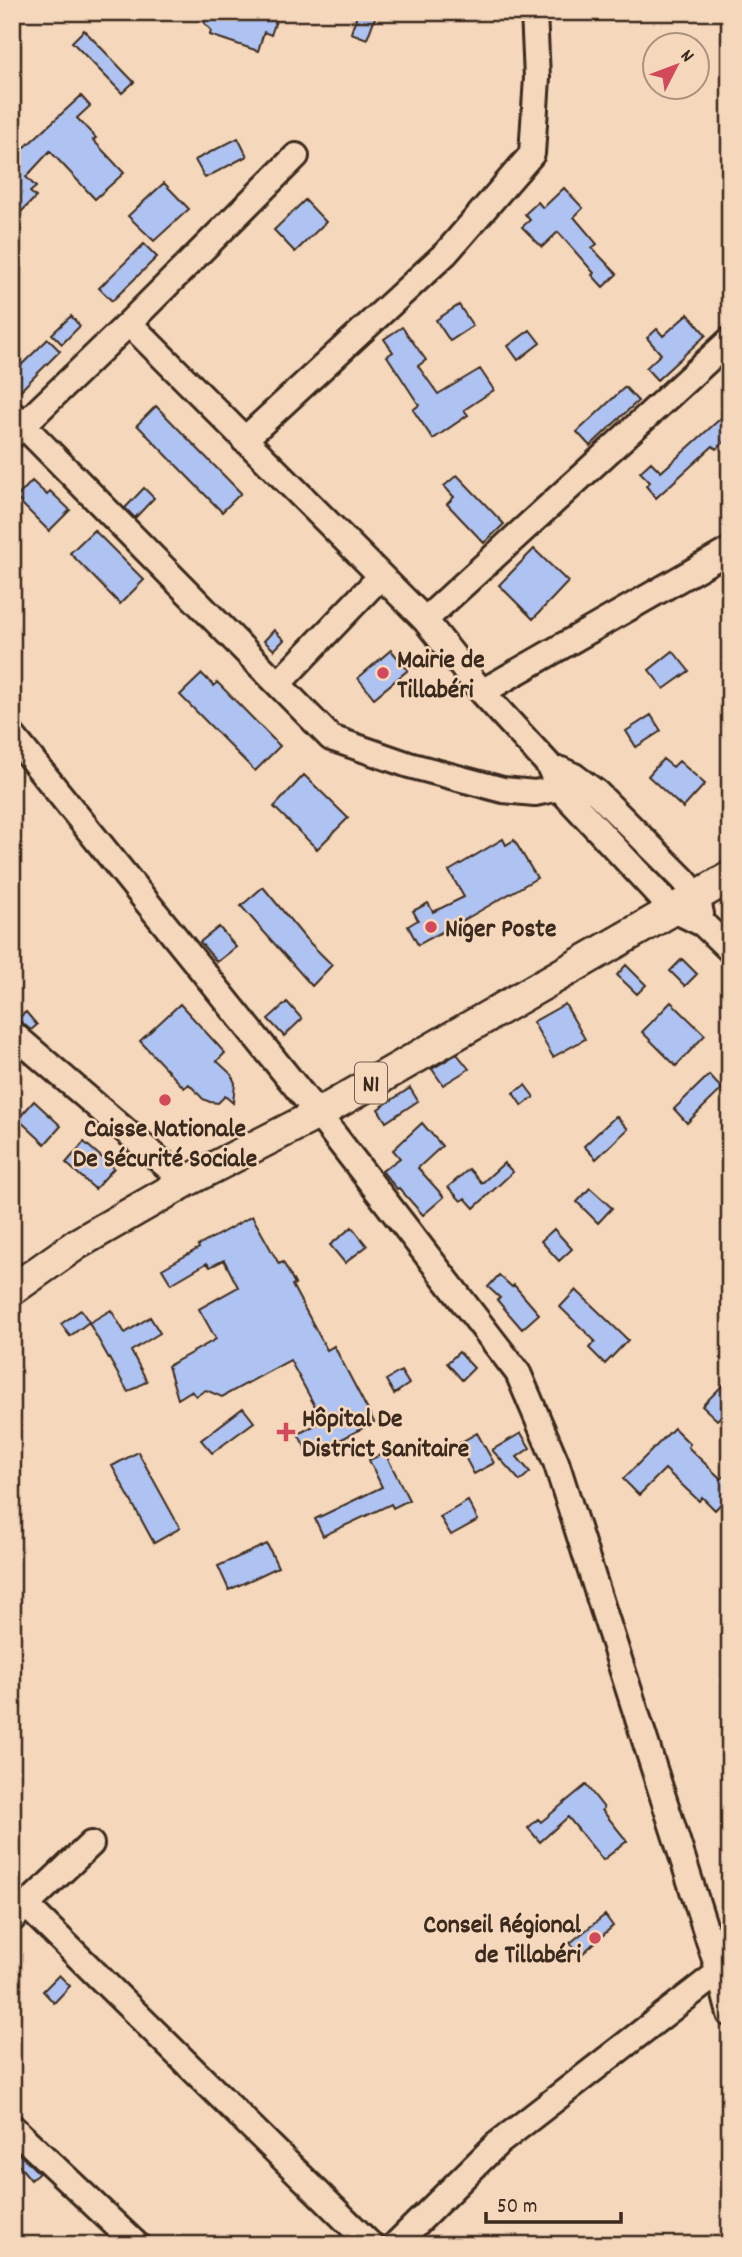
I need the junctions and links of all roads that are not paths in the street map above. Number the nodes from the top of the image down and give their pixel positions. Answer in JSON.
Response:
{"nodes":[{"id":1,"x":534,"y":12,"type":"edge"},
{"id":2,"x":296,"y":156,"type":"dead end"},
{"id":3,"x":129,"y":323,"type":"junction"},
{"id":4,"x":730,"y":340,"type":"edge"},
{"id":5,"x":16,"y":425,"type":"edge"},
{"id":6,"x":244,"y":440,"type":"junction"},
{"id":7,"x":730,"y":550,"type":"edge"},
{"id":8,"x":381,"y":576,"type":"junction"},
{"id":9,"x":425,"y":620,"type":"junction"},
{"id":10,"x":278,"y":684,"type":"junction"},
{"id":11,"x":482,"y":692,"type":"junction"},
{"id":12,"x":12,"y":735,"type":"edge"},
{"id":13,"x":567,"y":782,"type":"junction"},
{"id":14,"x":730,"y":877,"type":"edge"},
{"id":15,"x":691,"y":910,"type":"junction"},
{"id":16,"x":730,"y":950,"type":"edge"},
{"id":17,"x":12,"y":1034,"type":"edge"},
{"id":18,"x":317,"y":1114,"type":"junction"},
{"id":19,"x":185,"y":1182,"type":"junction"},
{"id":20,"x":12,"y":1290,"type":"edge"},
{"id":21,"x":91,"y":1844,"type":"dead end"},
{"id":22,"x":19,"y":1912,"type":"edge"},
{"id":23,"x":724,"y":1966,"type":"edge"},
{"id":24,"x":730,"y":2014,"type":"edge"},
{"id":25,"x":12,"y":2127,"type":"edge"},
{"id":26,"x":137,"y":2245,"type":"edge"},
{"id":27,"x":371,"y":2245,"type":"edge"},
{"id":28,"x":395,"y":2245,"type":"edge"}],
"edges":[{"from":1,"to":6,"type":"street"},
{"from":2,"to":3,"type":"street"},
{"from":3,"to":5,"type":"street"},
{"from":3,"to":6,"type":"street"},
{"from":4,"to":9,"type":"street"},
{"from":5,"to":10,"type":"street"},
{"from":6,"to":8,"type":"street"},
{"from":7,"to":11,"type":"street"},
{"from":8,"to":9,"type":"street"},
{"from":8,"to":10,"type":"street"},
{"from":9,"to":11,"type":"street"},
{"from":10,"to":13,"type":"street"},
{"from":11,"to":13,"type":"street"},
{"from":12,"to":18,"type":"street"},
{"from":13,"to":15,"type":"street"},
{"from":14,"to":15,"type":"main road","number":"N1"},
{"from":15,"to":16,"type":"street"},
{"from":15,"to":18,"type":"main road","number":"N1"},
{"from":17,"to":19,"type":"street"},
{"from":18,"to":19,"type":"main road","number":"N1"},
{"from":18,"to":23,"type":"street"},
{"from":19,"to":20,"type":"main road","number":"N1"},
{"from":21,"to":22,"type":"street"},
{"from":22,"to":27,"type":"street"},
{"from":23,"to":24,"type":"street"},
{"from":23,"to":28,"type":"street"},
{"from":25,"to":26,"type":"street"}]}
